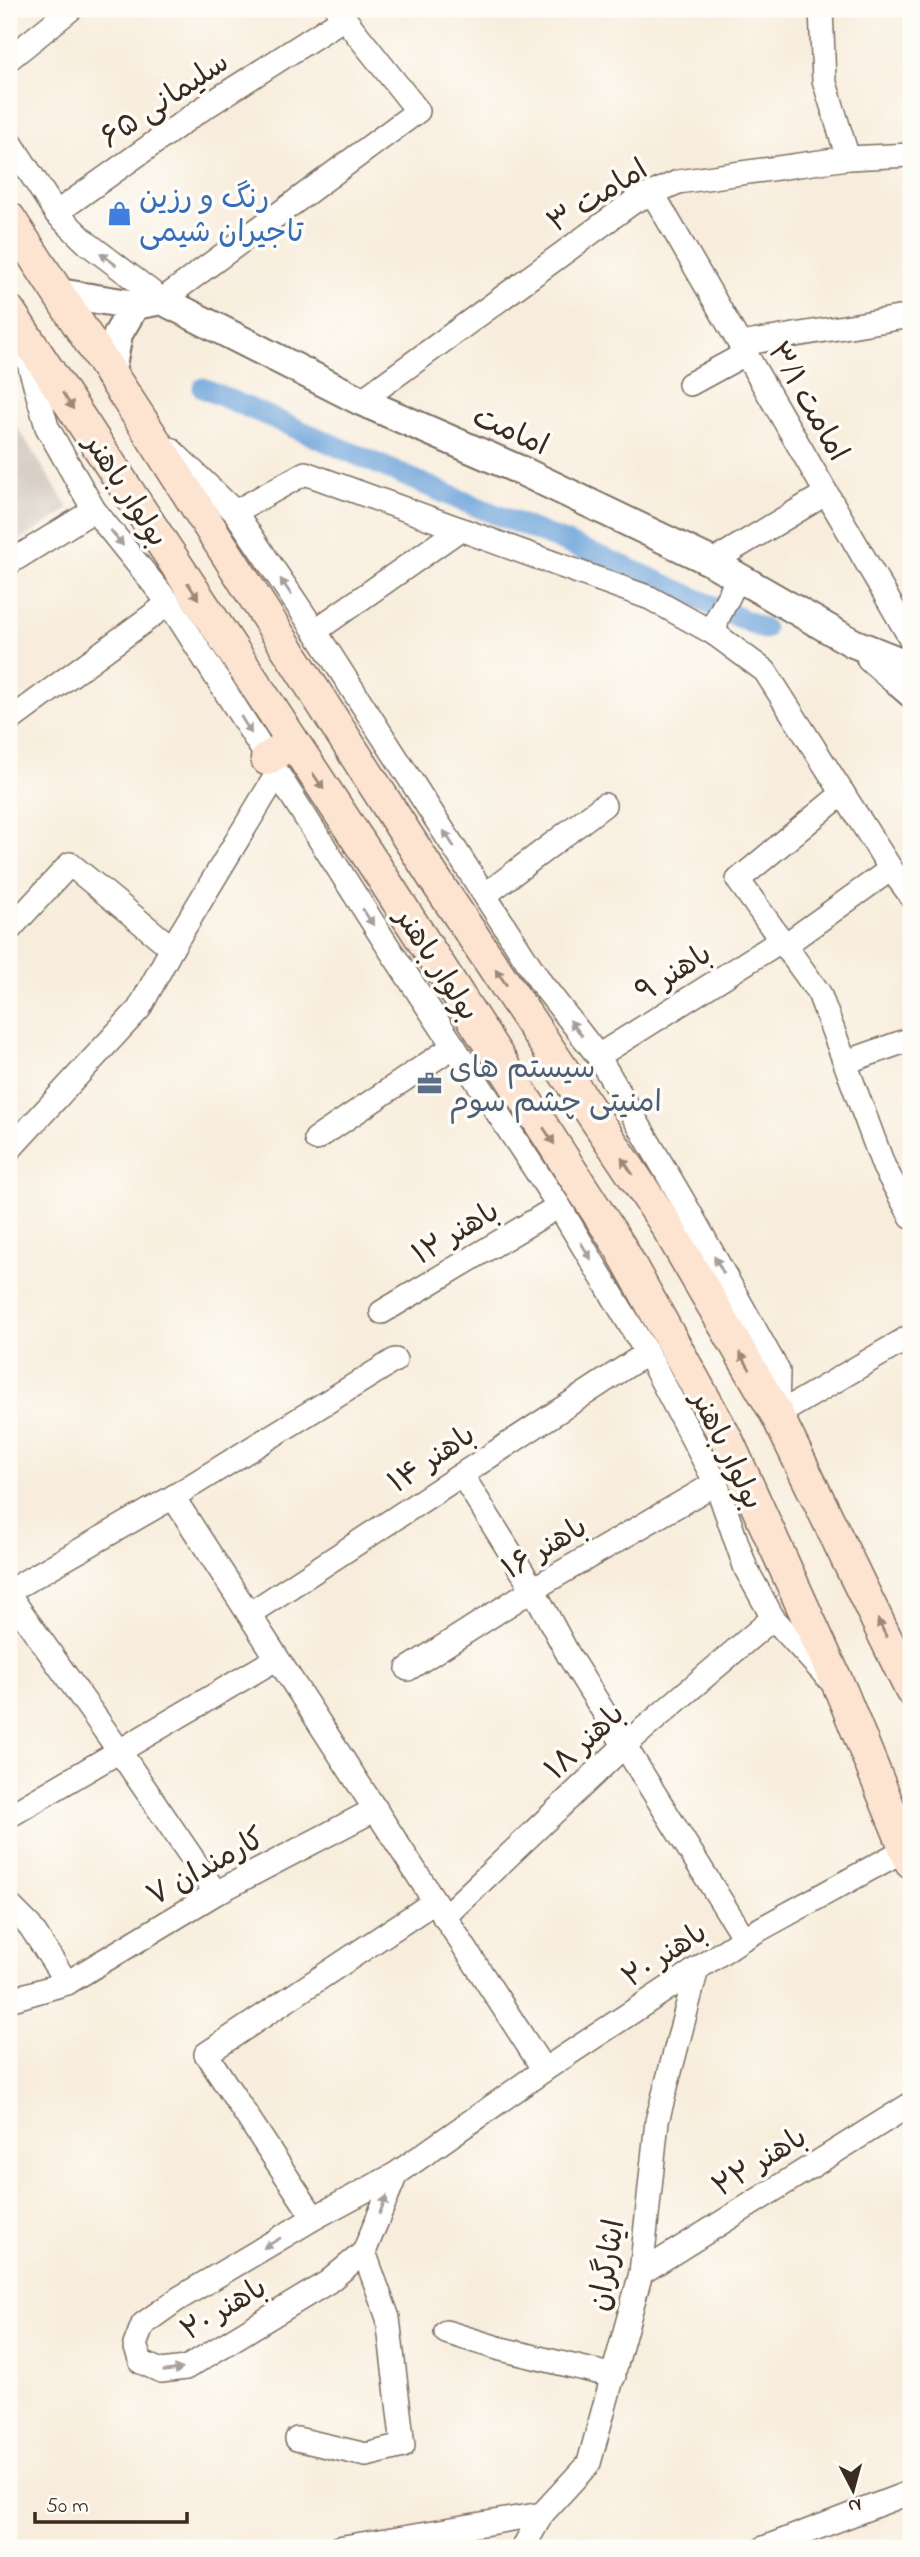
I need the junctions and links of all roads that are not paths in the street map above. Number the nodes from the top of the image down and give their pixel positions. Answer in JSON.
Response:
{"nodes":[{"id":1,"x":71,"y":9,"type":"edge"},
{"id":2,"x":821,"y":9,"type":"edge"},
{"id":3,"x":341,"y":13,"type":"edge"},
{"id":4,"x":9,"y":59,"type":"edge"},
{"id":5,"x":9,"y":139,"type":"edge"},
{"id":6,"x":911,"y":155,"type":"edge"},
{"id":7,"x":848,"y":158,"type":"junction"},
{"id":8,"x":653,"y":194,"type":"junction"},
{"id":9,"x":56,"y":213,"type":"junction"},
{"id":10,"x":9,"y":218,"type":"edge"},
{"id":11,"x":59,"y":293,"type":"junction"},
{"id":12,"x":148,"y":302,"type":"junction"},
{"id":13,"x":911,"y":316,"type":"edge"},
{"id":14,"x":13,"y":317,"type":"edge"},
{"id":15,"x":743,"y":349,"type":"junction"},
{"id":16,"x":110,"y":376,"type":"junction"},
{"id":17,"x":690,"y":384,"type":"dead end"},
{"id":18,"x":361,"y":401,"type":"junction"},
{"id":19,"x":145,"y":426,"type":"junction"},
{"id":20,"x":825,"y":494,"type":"junction"},
{"id":21,"x":94,"y":510,"type":"junction"},
{"id":22,"x":235,"y":512,"type":"junction"},
{"id":23,"x":460,"y":529,"type":"junction"},
{"id":24,"x":712,"y":562,"type":"junction"},
{"id":25,"x":9,"y":563,"type":"edge"},
{"id":26,"x":169,"y":603,"type":"junction"},
{"id":27,"x":724,"y":607,"type":"junction"},
{"id":28,"x":315,"y":631,"type":"junction"},
{"id":29,"x":911,"y":639,"type":"edge"},
{"id":30,"x":853,"y":643,"type":"junction"},
{"id":31,"x":911,"y":666,"type":"edge"},
{"id":32,"x":911,"y":693,"type":"edge"},
{"id":33,"x":9,"y":721,"type":"edge"},
{"id":34,"x":279,"y":759,"type":"junction"},
{"id":35,"x":843,"y":793,"type":"junction"},
{"id":36,"x":604,"y":805,"type":"dead end"},
{"id":37,"x":414,"y":845,"type":"junction"},
{"id":38,"x":377,"y":869,"type":"junction"},
{"id":39,"x":891,"y":869,"type":"junction"},
{"id":40,"x":434,"y":878,"type":"junction"},
{"id":41,"x":485,"y":895,"type":"junction"},
{"id":42,"x":911,"y":896,"type":"edge"},
{"id":43,"x":399,"y":904,"type":"junction"},
{"id":44,"x":9,"y":930,"type":"edge"},
{"id":45,"x":783,"y":942,"type":"junction"},
{"id":46,"x":172,"y":948,"type":"junction"},
{"id":47,"x":911,"y":1039,"type":"edge"},
{"id":48,"x":454,"y":1046,"type":"junction"},
{"id":49,"x":598,"y":1056,"type":"junction"},
{"id":50,"x":846,"y":1062,"type":"junction"},
{"id":51,"x":316,"y":1139,"type":"dead end"},
{"id":52,"x":9,"y":1150,"type":"edge"},
{"id":53,"x":559,"y":1206,"type":"junction"},
{"id":54,"x":673,"y":1211,"type":"junction"},
{"id":55,"x":911,"y":1216,"type":"edge"},
{"id":56,"x":382,"y":1312,"type":"dead end"},
{"id":57,"x":911,"y":1336,"type":"edge"},
{"id":58,"x":647,"y":1353,"type":"junction"},
{"id":59,"x":395,"y":1360,"type":"dead end"},
{"id":60,"x":777,"y":1415,"type":"junction"},
{"id":61,"x":462,"y":1475,"type":"junction"},
{"id":62,"x":716,"y":1483,"type":"junction"},
{"id":63,"x":173,"y":1497,"type":"junction"},
{"id":64,"x":533,"y":1589,"type":"junction"},
{"id":65,"x":9,"y":1593,"type":"edge"},
{"id":66,"x":249,"y":1614,"type":"junction"},
{"id":67,"x":773,"y":1618,"type":"junction"},
{"id":68,"x":276,"y":1659,"type":"junction"},
{"id":69,"x":408,"y":1668,"type":"dead end"},
{"id":70,"x":909,"y":1679,"type":"edge"},
{"id":71,"x":842,"y":1693,"type":"junction"},
{"id":72,"x":625,"y":1745,"type":"junction"},
{"id":73,"x":120,"y":1752,"type":"junction"},
{"id":74,"x":376,"y":1810,"type":"junction"},
{"id":75,"x":9,"y":1815,"type":"edge"},
{"id":76,"x":909,"y":1856,"type":"edge"},
{"id":77,"x":216,"y":1893,"type":"junction"},
{"id":78,"x":9,"y":1905,"type":"edge"},
{"id":79,"x":439,"y":1909,"type":"junction"},
{"id":80,"x":744,"y":1938,"type":"junction"},
{"id":81,"x":697,"y":1969,"type":"junction"},
{"id":82,"x":67,"y":1983,"type":"junction"},
{"id":83,"x":9,"y":2000,"type":"edge"},
{"id":84,"x":544,"y":2070,"type":"junction"},
{"id":85,"x":911,"y":2104,"type":"edge"},
{"id":86,"x":396,"y":2174,"type":"junction"},
{"id":87,"x":314,"y":2218,"type":"junction"},
{"id":88,"x":364,"y":2252,"type":"junction"},
{"id":89,"x":641,"y":2273,"type":"junction"},
{"id":90,"x":446,"y":2332,"type":"dead end"},
{"id":91,"x":614,"y":2376,"type":"junction"},
{"id":92,"x":297,"y":2439,"type":"dead end"},
{"id":93,"x":911,"y":2492,"type":"edge"},
{"id":94,"x":542,"y":2514,"type":"junction"},
{"id":95,"x":815,"y":2539,"type":"edge"},
{"id":96,"x":338,"y":2548,"type":"edge"},
{"id":97,"x":523,"y":2548,"type":"edge"},
{"id":98,"x":764,"y":2548,"type":"edge"}],
"edges":[{"from":1,"to":4,"type":"street"},
{"from":2,"to":7,"type":"street"},
{"from":3,"to":9,"type":"street","name":"سلیمانی ۶۵"},
{"from":3,"to":12,"type":"street"},
{"from":5,"to":9,"type":"street"},
{"from":6,"to":7,"type":"street","name":"امامت ۳"},
{"from":7,"to":8,"type":"street","name":"امامت ۳"},
{"from":8,"to":15,"type":"street","name":"امامت ۳/۱"},
{"from":8,"to":18,"type":"street","name":"امامت ۳"},
{"from":12,"to":9,"type":"street","one_way":true},
{"from":10,"to":11,"type":"main road","name":"بولوار باهنر"},
{"from":11,"to":12,"type":"street","name":"امامت"},
{"from":11,"to":16,"type":"main road","name":"بولوار باهنر"},
{"from":12,"to":16,"type":"street"},
{"from":12,"to":18,"type":"street","name":"امامت"},
{"from":13,"to":15,"type":"street"},
{"from":14,"to":21,"type":"street"},
{"from":14,"to":34,"type":"main road","name":"بولوار باهنر","one_way":true},
{"from":15,"to":17,"type":"street"},
{"from":15,"to":20,"type":"street","name":"امامت ۳/۱"},
{"from":16,"to":19,"type":"main road","name":"بولوار باهنر"},
{"from":18,"to":24,"type":"street","name":"امامت"},
{"from":19,"to":22,"type":"street"},
{"from":19,"to":37,"type":"main road","name":"بولوار باهنر"},
{"from":20,"to":24,"type":"street"},
{"from":20,"to":29,"type":"street","name":"امامت ۳/۱"},
{"from":21,"to":25,"type":"street"},
{"from":21,"to":26,"type":"street","one_way":true},
{"from":22,"to":23,"type":"street"},
{"from":28,"to":22,"type":"street","one_way":true},
{"from":23,"to":27,"type":"street"},
{"from":23,"to":28,"type":"street"},
{"from":24,"to":27,"type":"street","name":"امامت"},
{"from":26,"to":33,"type":"street"},
{"from":26,"to":34,"type":"street","one_way":true},
{"from":27,"to":30,"type":"street","name":"امامت"},
{"from":27,"to":35,"type":"street"},
{"from":41,"to":28,"type":"street","one_way":true},
{"from":30,"to":31,"type":"street","name":"امامت"},
{"from":30,"to":32,"type":"street","name":"امامت"},
{"from":34,"to":38,"type":"main road","name":"بولوار باهنر","one_way":true},
{"from":34,"to":46,"type":"street"},
{"from":34,"to":48,"type":"street","one_way":true},
{"from":35,"to":39,"type":"street"},
{"from":35,"to":45,"type":"street"},
{"from":36,"to":41,"type":"street"},
{"from":37,"to":38,"type":"main road"},
{"from":37,"to":40,"type":"main road","name":"بولوار باهنر"},
{"from":38,"to":43,"type":"main road","name":"بولوار باهنر"},
{"from":39,"to":42,"type":"street"},
{"from":39,"to":45,"type":"street","name":"باهنر ۹"},
{"from":40,"to":43,"type":"main road"},
{"from":54,"to":40,"type":"main road","name":"بولوار باهنر","one_way":true},
{"from":49,"to":41,"type":"street","one_way":true},
{"from":43,"to":71,"type":"main road","name":"بولوار باهنر","one_way":true},
{"from":44,"to":46,"type":"street"},
{"from":45,"to":49,"type":"street","name":"باهنر ۹"},
{"from":45,"to":50,"type":"street"},
{"from":46,"to":52,"type":"street"},
{"from":47,"to":50,"type":"street"},
{"from":48,"to":51,"type":"street"},
{"from":48,"to":53,"type":"street"},
{"from":49,"to":54,"type":"street"},
{"from":50,"to":55,"type":"street"},
{"from":53,"to":56,"type":"street","name":"باهنر ۱۲"},
{"from":53,"to":58,"type":"street","one_way":true},
{"from":60,"to":54,"type":"main road","name":"بولوار باهنر","one_way":true},
{"from":57,"to":60,"type":"street"},
{"from":58,"to":61,"type":"street","name":"باهنر ۱۴"},
{"from":58,"to":62,"type":"street"},
{"from":59,"to":63,"type":"street"},
{"from":70,"to":60,"type":"main road","name":"بولوار باهنر","one_way":true},
{"from":61,"to":64,"type":"street"},
{"from":61,"to":66,"type":"street","name":"باهنر ۱۴"},
{"from":62,"to":64,"type":"street","name":"باهنر ۱۶"},
{"from":62,"to":67,"type":"street"},
{"from":63,"to":65,"type":"street"},
{"from":63,"to":66,"type":"street"},
{"from":64,"to":69,"type":"street","name":"باهنر ۱۶"},
{"from":64,"to":72,"type":"street"},
{"from":65,"to":73,"type":"street"},
{"from":66,"to":68,"type":"street"},
{"from":67,"to":71,"type":"street"},
{"from":67,"to":72,"type":"street","name":"باهنر ۱۸"},
{"from":68,"to":73,"type":"street"},
{"from":68,"to":74,"type":"street"},
{"from":71,"to":76,"type":"main road","name":"بولوار باهنر"},
{"from":72,"to":79,"type":"street","name":"باهنر ۱۸"},
{"from":72,"to":80,"type":"street"},
{"from":73,"to":75,"type":"street"},
{"from":73,"to":77,"type":"street"},
{"from":74,"to":77,"type":"street","name":"کارمندان ۷"},
{"from":74,"to":79,"type":"street"},
{"from":76,"to":80,"type":"street","name":"باهنر ۲۰"},
{"from":77,"to":82,"type":"street","name":"کارمندان ۷"},
{"from":78,"to":82,"type":"street"},
{"from":79,"to":84,"type":"street"},
{"from":79,"to":87,"type":"street","name":"باهنر ۱۸"},
{"from":80,"to":81,"type":"street","name":"باهنر ۲۰"},
{"from":81,"to":84,"type":"street","name":"باهنر ۲۰"},
{"from":81,"to":89,"type":"street","name":"ایثارگران"},
{"from":82,"to":83,"type":"street","name":"کارمندان ۷"},
{"from":84,"to":86,"type":"street","name":"باهنر ۲۰"},
{"from":85,"to":89,"type":"street","name":"باهنر ۲۲"},
{"from":86,"to":87,"type":"street","name":"باهنر ۲۰"},
{"from":88,"to":86,"type":"street","name":"باهنر ۲۰","one_way":true},
{"from":87,"to":88,"type":"street","name":"باهنر ۲۰","one_way":true},
{"from":88,"to":92,"type":"street"},
{"from":89,"to":91,"type":"street","name":"ایثارگران"},
{"from":90,"to":91,"type":"street"},
{"from":91,"to":94,"type":"street","name":"ایثارگران"},
{"from":93,"to":95,"type":"street"},
{"from":94,"to":96,"type":"street"},
{"from":94,"to":97,"type":"street","name":"ایثارگران"},
{"from":95,"to":98,"type":"street"}]}
